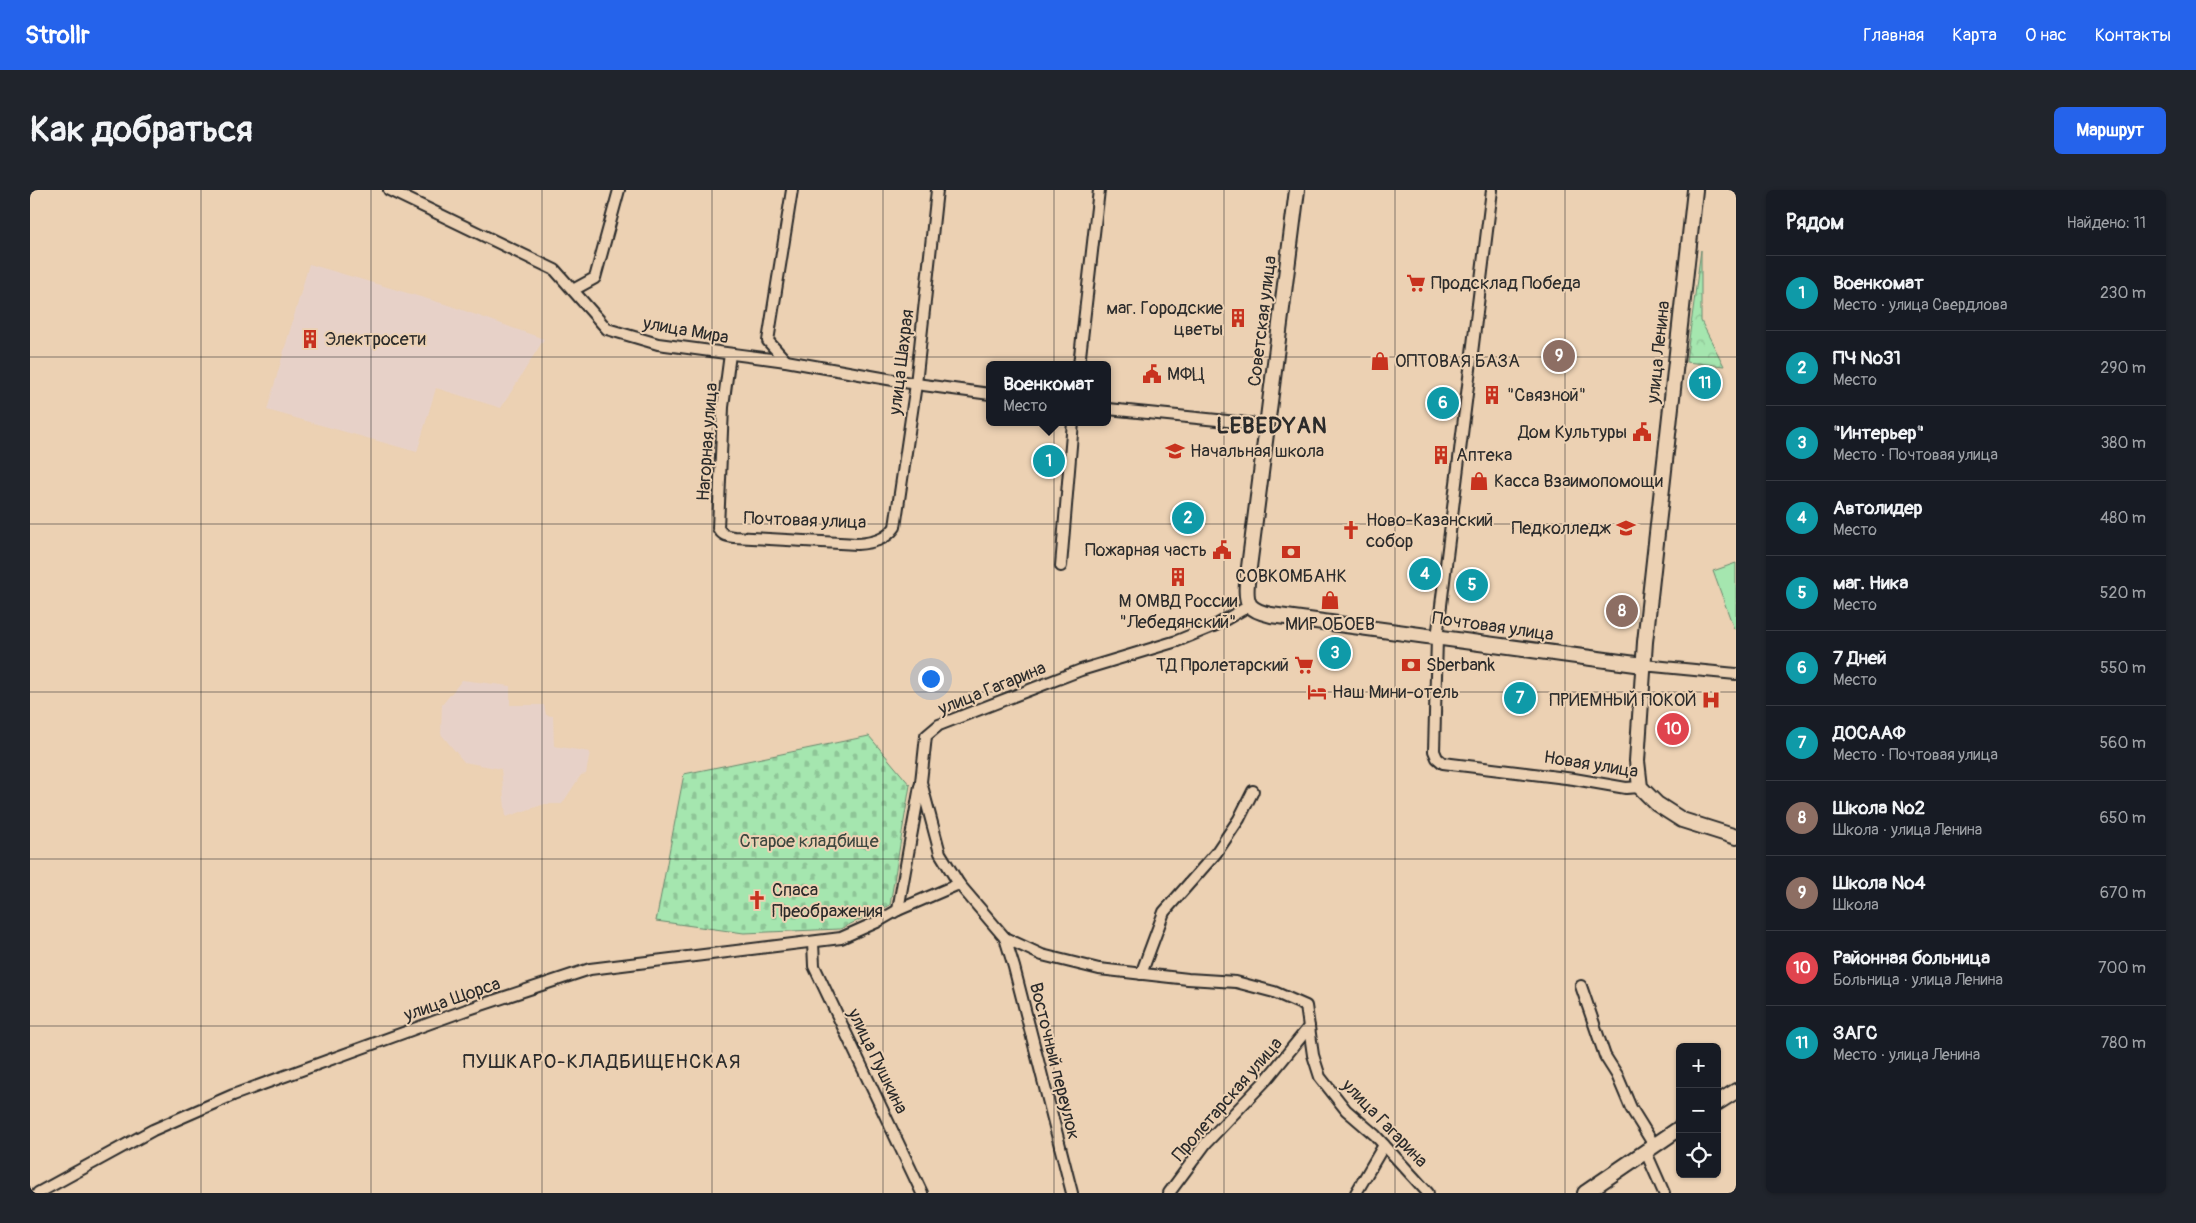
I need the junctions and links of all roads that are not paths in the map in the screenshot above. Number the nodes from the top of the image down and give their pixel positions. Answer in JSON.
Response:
{"nodes":[{"id":1,"x":389,"y":190,"type":"edge"},
{"id":2,"x":619,"y":190,"type":"edge"},
{"id":3,"x":792,"y":190,"type":"edge"},
{"id":4,"x":937,"y":190,"type":"edge"},
{"id":5,"x":1099,"y":190,"type":"edge"},
{"id":6,"x":1297,"y":190,"type":"edge"},
{"id":7,"x":1492,"y":190,"type":"edge"},
{"id":8,"x":1695,"y":190,"type":"edge"},
{"id":9,"x":405,"y":193,"type":"edge"},
{"id":10,"x":573,"y":290,"type":"junction"},
{"id":11,"x":730,"y":354,"type":"junction"},
{"id":12,"x":786,"y":361,"type":"junction"},
{"id":13,"x":1080,"y":361,"type":"edge"},
{"id":14,"x":916,"y":384,"type":"junction"},
{"id":15,"x":986,"y":393,"type":"edge"},
{"id":16,"x":1111,"y":409,"type":"edge"},
{"id":17,"x":1267,"y":425,"type":"junction"},
{"id":18,"x":1074,"y":426,"type":"edge"},
{"id":19,"x":720,"y":532,"type":"joint"},
{"id":20,"x":889,"y":536,"type":"joint"},
{"id":21,"x":1061,"y":566,"type":"dead end"},
{"id":22,"x":1249,"y":606,"type":"junction"},
{"id":23,"x":1437,"y":638,"type":"junction"},
{"id":24,"x":1643,"y":665,"type":"junction"},
{"id":25,"x":1736,"y":674,"type":"edge"},
{"id":26,"x":921,"y":782,"type":"junction"},
{"id":27,"x":1640,"y":788,"type":"junction"},
{"id":28,"x":1253,"y":791,"type":"dead end"},
{"id":29,"x":1736,"y":838,"type":"edge"},
{"id":30,"x":959,"y":884,"type":"junction"},
{"id":31,"x":898,"y":910,"type":"junction"},
{"id":32,"x":1004,"y":938,"type":"junction"},
{"id":33,"x":812,"y":942,"type":"junction"},
{"id":34,"x":1141,"y":974,"type":"junction"},
{"id":35,"x":1581,"y":986,"type":"dead end"},
{"id":36,"x":1309,"y":1026,"type":"junction"},
{"id":37,"x":1736,"y":1091,"type":"edge"},
{"id":38,"x":1721,"y":1100,"type":"edge"},
{"id":39,"x":1676,"y":1131,"type":"edge"},
{"id":40,"x":1384,"y":1145,"type":"junction"},
{"id":41,"x":1650,"y":1148,"type":"junction"},
{"id":42,"x":1423,"y":1191,"type":"edge"},
{"id":43,"x":38,"y":1193,"type":"edge"},
{"id":44,"x":922,"y":1193,"type":"edge"},
{"id":45,"x":1072,"y":1193,"type":"edge"},
{"id":46,"x":1169,"y":1193,"type":"edge"},
{"id":47,"x":1356,"y":1193,"type":"edge"},
{"id":48,"x":1585,"y":1193,"type":"edge"},
{"id":49,"x":1664,"y":1193,"type":"edge"}],
"edges":[{"from":1,"to":9,"type":"street","name":"улица Мира"},
{"from":2,"to":10,"type":"street"},
{"from":3,"to":12,"type":"street"},
{"from":4,"to":14,"type":"street","name":"улица Шахрая"},
{"from":5,"to":13,"type":"street"},
{"from":6,"to":17,"type":"main road","name":"Советская улица"},
{"from":7,"to":23,"type":"street"},
{"from":8,"to":24,"type":"main road","name":"улица Ленина"},
{"from":9,"to":10,"type":"street","name":"улица Мира"},
{"from":10,"to":11,"type":"street","name":"улица Мира"},
{"from":11,"to":12,"type":"street","name":"улица Мира"},
{"from":11,"to":19,"type":"street","name":"Нагорная улица"},
{"from":12,"to":14,"type":"street","name":"улица Мира"},
{"from":14,"to":15,"type":"street","name":"улица Мира"},
{"from":14,"to":20,"type":"street","name":"улица Шахрая"},
{"from":16,"to":17,"type":"street"},
{"from":17,"to":22,"type":"main road","name":"Советская улица"},
{"from":18,"to":21,"type":"street"},
{"from":19,"to":20,"type":"street","name":"Почтовая улица"},
{"from":22,"to":23,"type":"main road","name":"Почтовая улица"},
{"from":22,"to":26,"type":"street","name":"улица Гагарина"},
{"from":23,"to":24,"type":"main road","name":"Почтовая улица"},
{"from":23,"to":27,"type":"street","name":"Новая улица"},
{"from":24,"to":25,"type":"street","name":"Почтовая улица"},
{"from":24,"to":27,"type":"main road","name":"улица Ленина"},
{"from":26,"to":30,"type":"street","name":"улица Гагарина"},
{"from":26,"to":31,"type":"street"},
{"from":27,"to":29,"type":"main road","name":"Новая улица"},
{"from":28,"to":34,"type":"street"},
{"from":30,"to":31,"type":"street","name":"улица Щорса"},
{"from":30,"to":32,"type":"street","name":"улица Гагарина"},
{"from":31,"to":33,"type":"street","name":"улица Щорса"},
{"from":32,"to":34,"type":"street","name":"улица Гагарина"},
{"from":32,"to":45,"type":"street","name":"Восточный переулок"},
{"from":33,"to":43,"type":"street","name":"улица Щорса"},
{"from":33,"to":44,"type":"street","name":"улица Пушкина"},
{"from":34,"to":36,"type":"street","name":"улица Гагарина"},
{"from":35,"to":41,"type":"street"},
{"from":36,"to":40,"type":"street","name":"улица Гагарина"},
{"from":36,"to":46,"type":"street","name":"Пролетарская улица"},
{"from":37,"to":38,"type":"main road"},
{"from":39,"to":41,"type":"main road"},
{"from":40,"to":42,"type":"street","name":"улица Гагарина"},
{"from":40,"to":47,"type":"street"},
{"from":41,"to":48,"type":"main road"},
{"from":41,"to":49,"type":"street"}]}
